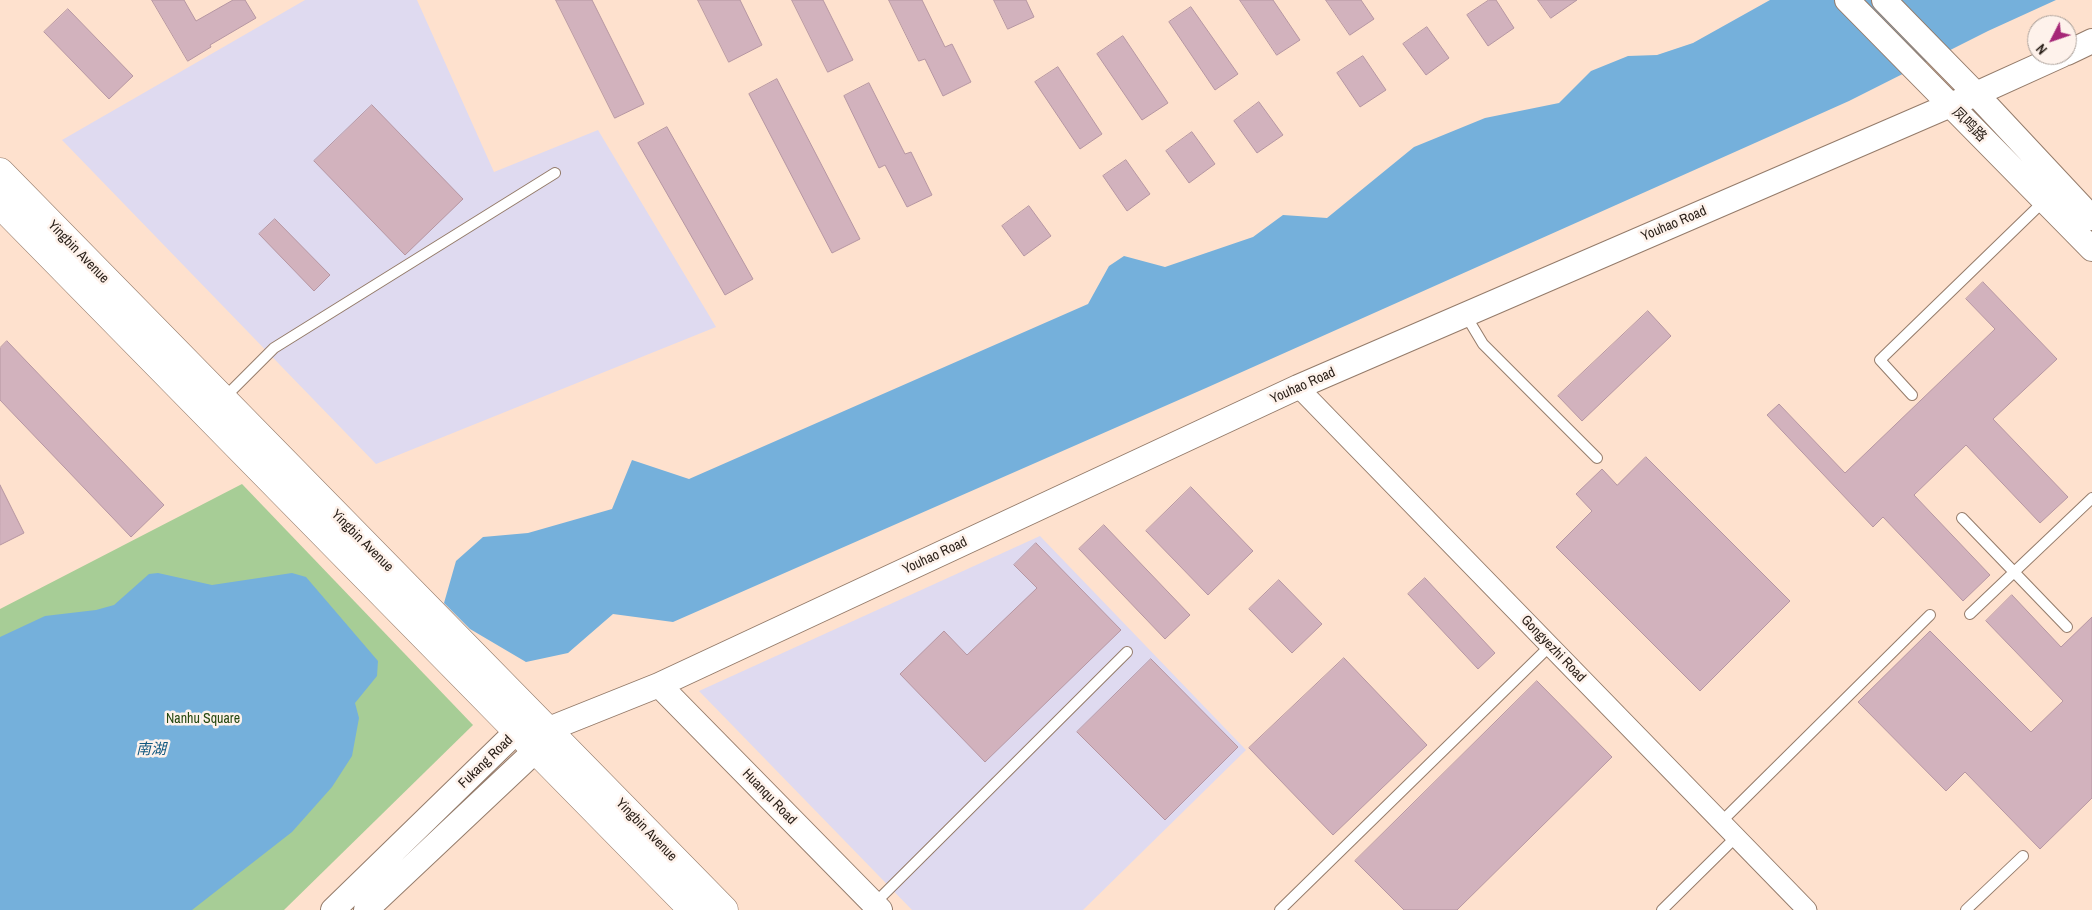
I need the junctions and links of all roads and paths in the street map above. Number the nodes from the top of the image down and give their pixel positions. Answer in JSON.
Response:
{"nodes":[{"id":1,"x":1847,"y":0,"type":"edge"},
{"id":2,"x":1884,"y":0,"type":"edge"},
{"id":3,"x":2092,"y":41,"type":"edge"},
{"id":4,"x":2077,"y":48,"type":"edge"},
{"id":5,"x":2040,"y":65,"type":"edge"},
{"id":6,"x":1976,"y":94,"type":"junction"},
{"id":7,"x":1950,"y":105,"type":"junction"},
{"id":8,"x":0,"y":172,"type":"edge"},
{"id":9,"x":555,"y":173,"type":"dead end"},
{"id":10,"x":2044,"y":200,"type":"junction"},
{"id":11,"x":0,"y":204,"type":"edge"},
{"id":12,"x":2092,"y":218,"type":"edge"},
{"id":13,"x":2092,"y":249,"type":"edge"},
{"id":14,"x":1465,"y":314,"type":"junction"},
{"id":15,"x":1298,"y":388,"type":"junction"},
{"id":16,"x":1912,"y":395,"type":"dead end"},
{"id":17,"x":222,"y":400,"type":"junction"},
{"id":18,"x":1597,"y":458,"type":"dead end"},
{"id":19,"x":2092,"y":498,"type":"edge"},
{"id":20,"x":1962,"y":518,"type":"dead end"},
{"id":21,"x":2014,"y":572,"type":"junction"},
{"id":22,"x":1970,"y":614,"type":"dead end"},
{"id":23,"x":1930,"y":615,"type":"dead end"},
{"id":24,"x":2067,"y":627,"type":"dead end"},
{"id":25,"x":1550,"y":646,"type":"junction"},
{"id":26,"x":1127,"y":652,"type":"dead end"},
{"id":27,"x":659,"y":685,"type":"junction"},
{"id":28,"x":534,"y":737,"type":"junction"},
{"id":29,"x":1721,"y":822,"type":"junction"},
{"id":30,"x":1736,"y":837,"type":"junction"},
{"id":31,"x":2023,"y":856,"type":"dead end"},
{"id":32,"x":877,"y":907,"type":"edge"},
{"id":33,"x":333,"y":910,"type":"edge"},
{"id":34,"x":366,"y":910,"type":"edge"},
{"id":35,"x":693,"y":910,"type":"edge"},
{"id":36,"x":724,"y":910,"type":"edge"},
{"id":37,"x":1280,"y":910,"type":"edge"},
{"id":38,"x":1662,"y":910,"type":"edge"},
{"id":39,"x":1807,"y":910,"type":"edge"},
{"id":40,"x":1966,"y":910,"type":"edge"}],
"edges":[{"from":1,"to":7,"type":"street","name":"凤鸣路"},
{"from":2,"to":6,"type":"street","name":"凤鸣路"},
{"from":3,"to":4,"type":"street"},
{"from":5,"to":6,"type":"street","name":"Youhao Road"},
{"from":6,"to":7,"type":"street","name":"Youhao Road"},
{"from":6,"to":12,"type":"street","name":"凤鸣路"},
{"from":7,"to":10,"type":"street","name":"凤鸣路"},
{"from":7,"to":14,"type":"street","name":"Youhao Road"},
{"from":8,"to":17,"type":"main road","name":"Yingbin Avenue"},
{"from":9,"to":17,"type":"lane"},
{"from":10,"to":13,"type":"street","name":"凤鸣路"},
{"from":10,"to":16,"type":"lane"},
{"from":11,"to":28,"type":"main road","name":"Yingbin Avenue"},
{"from":14,"to":15,"type":"street","name":"Youhao Road"},
{"from":14,"to":18,"type":"lane"},
{"from":15,"to":25,"type":"street","name":"Gongyezhi Road"},
{"from":15,"to":27,"type":"street","name":"Youhao Road"},
{"from":17,"to":28,"type":"main road","name":"Yingbin Avenue"},
{"from":19,"to":21,"type":"lane"},
{"from":20,"to":21,"type":"lane"},
{"from":21,"to":22,"type":"lane"},
{"from":21,"to":24,"type":"lane"},
{"from":23,"to":29,"type":"lane"},
{"from":25,"to":29,"type":"street","name":"Gongyezhi Road"},
{"from":25,"to":37,"type":"lane"},
{"from":26,"to":32,"type":"lane"},
{"from":27,"to":28,"type":"street","name":"Youhao Road"},
{"from":27,"to":32,"type":"street","name":"Huanqu Road"},
{"from":28,"to":33,"type":"street","name":"Fukang Road"},
{"from":28,"to":34,"type":"street","name":"Fukang Road"},
{"from":28,"to":35,"type":"main road","name":"Yingbin Avenue"},
{"from":28,"to":36,"type":"main road","name":"Yingbin Avenue"},
{"from":29,"to":30,"type":"street","name":"Gongyezhi Road"},
{"from":30,"to":38,"type":"lane"},
{"from":30,"to":39,"type":"street","name":"Gongyezhi Road"},
{"from":31,"to":40,"type":"lane"}]}
